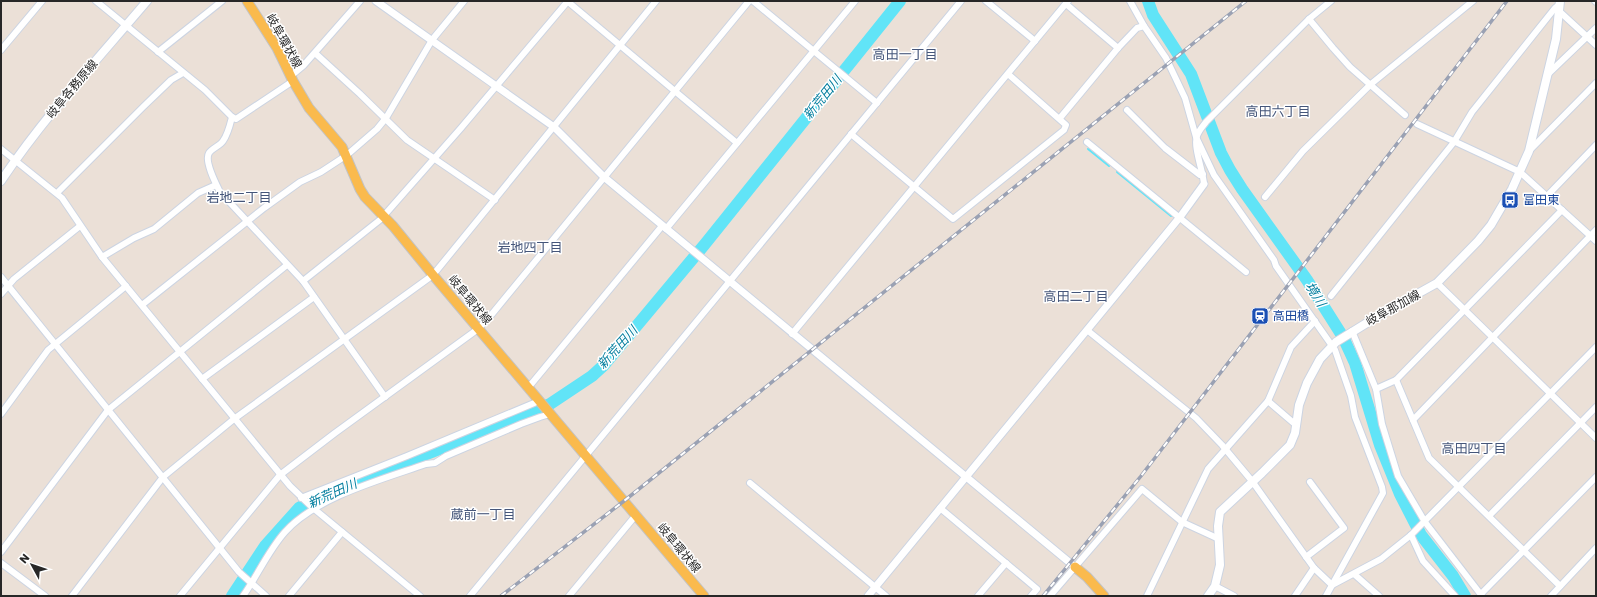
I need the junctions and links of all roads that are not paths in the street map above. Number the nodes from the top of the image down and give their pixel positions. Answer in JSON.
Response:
{"nodes":[{"id":1,"x":42,"y":1,"type":"edge"},
{"id":2,"x":96,"y":1,"type":"edge"},
{"id":3,"x":147,"y":1,"type":"edge"},
{"id":4,"x":222,"y":1,"type":"edge"},
{"id":5,"x":247,"y":1,"type":"edge"},
{"id":6,"x":360,"y":1,"type":"edge"},
{"id":7,"x":376,"y":1,"type":"edge"},
{"id":8,"x":464,"y":1,"type":"edge"},
{"id":9,"x":568,"y":1,"type":"edge"},
{"id":10,"x":656,"y":1,"type":"edge"},
{"id":11,"x":749,"y":1,"type":"edge"},
{"id":12,"x":753,"y":1,"type":"edge"},
{"id":13,"x":855,"y":1,"type":"edge"},
{"id":14,"x":961,"y":1,"type":"edge"},
{"id":15,"x":986,"y":1,"type":"edge"},
{"id":16,"x":1130,"y":1,"type":"edge"},
{"id":17,"x":1331,"y":1,"type":"edge"},
{"id":18,"x":1473,"y":1,"type":"edge"},
{"id":19,"x":1067,"y":2,"type":"edge"},
{"id":20,"x":1560,"y":6,"type":"edge"},
{"id":21,"x":1309,"y":19,"type":"junction"},
{"id":22,"x":126,"y":26,"type":"junction"},
{"id":23,"x":1144,"y":26,"type":"junction"},
{"id":24,"x":1596,"y":28,"type":"edge"},
{"id":25,"x":1587,"y":36,"type":"junction"},
{"id":26,"x":432,"y":40,"type":"junction"},
{"id":27,"x":1035,"y":41,"type":"junction"},
{"id":28,"x":1596,"y":45,"type":"edge"},
{"id":29,"x":620,"y":46,"type":"junction"},
{"id":30,"x":1118,"y":48,"type":"junction"},
{"id":31,"x":1,"y":50,"type":"edge"},
{"id":32,"x":814,"y":51,"type":"junction"},
{"id":33,"x":158,"y":52,"type":"junction"},
{"id":34,"x":315,"y":53,"type":"junction"},
{"id":35,"x":183,"y":73,"type":"junction"},
{"id":36,"x":1008,"y":74,"type":"junction"},
{"id":37,"x":1547,"y":75,"type":"junction"},
{"id":38,"x":292,"y":79,"type":"junction"},
{"id":39,"x":1596,"y":83,"type":"edge"},
{"id":40,"x":1371,"y":84,"type":"junction"},
{"id":41,"x":496,"y":85,"type":"junction"},
{"id":42,"x":675,"y":92,"type":"junction"},
{"id":43,"x":876,"y":103,"type":"junction"},
{"id":44,"x":1127,"y":110,"type":"dead end"},
{"id":45,"x":1405,"y":115,"type":"dead end"},
{"id":46,"x":232,"y":117,"type":"junction"},
{"id":47,"x":386,"y":118,"type":"junction"},
{"id":48,"x":1060,"y":118,"type":"junction"},
{"id":49,"x":1417,"y":124,"type":"dead end"},
{"id":50,"x":554,"y":126,"type":"junction"},
{"id":51,"x":851,"y":134,"type":"junction"},
{"id":52,"x":1196,"y":137,"type":"junction"},
{"id":53,"x":738,"y":142,"type":"junction"},
{"id":54,"x":1087,"y":142,"type":"dead end"},
{"id":55,"x":1454,"y":142,"type":"junction"},
{"id":56,"x":1596,"y":145,"type":"edge"},
{"id":57,"x":1,"y":149,"type":"edge"},
{"id":58,"x":1529,"y":151,"type":"junction"},
{"id":59,"x":346,"y":155,"type":"junction"},
{"id":60,"x":434,"y":158,"type":"junction"},
{"id":61,"x":14,"y":161,"type":"junction"},
{"id":62,"x":1520,"y":172,"type":"junction"},
{"id":63,"x":1203,"y":174,"type":"junction"},
{"id":64,"x":604,"y":177,"type":"junction"},
{"id":65,"x":1,"y":181,"type":"edge"},
{"id":66,"x":1204,"y":184,"type":"joint"},
{"id":67,"x":216,"y":185,"type":"junction"},
{"id":68,"x":914,"y":186,"type":"junction"},
{"id":69,"x":57,"y":193,"type":"junction"},
{"id":70,"x":1547,"y":196,"type":"junction"},
{"id":71,"x":1265,"y":197,"type":"dead end"},
{"id":72,"x":495,"y":200,"type":"junction"},
{"id":73,"x":1562,"y":210,"type":"junction"},
{"id":74,"x":384,"y":216,"type":"junction"},
{"id":75,"x":1180,"y":216,"type":"junction"},
{"id":76,"x":248,"y":222,"type":"junction"},
{"id":77,"x":80,"y":226,"type":"junction"},
{"id":78,"x":664,"y":228,"type":"junction"},
{"id":79,"x":1596,"y":230,"type":"edge"},
{"id":80,"x":1591,"y":236,"type":"junction"},
{"id":81,"x":1596,"y":241,"type":"edge"},
{"id":82,"x":102,"y":257,"type":"junction"},
{"id":83,"x":287,"y":265,"type":"junction"},
{"id":84,"x":1246,"y":272,"type":"dead end"},
{"id":85,"x":433,"y":276,"type":"junction"},
{"id":86,"x":1,"y":277,"type":"edge"},
{"id":87,"x":303,"y":281,"type":"junction"},
{"id":88,"x":729,"y":281,"type":"junction"},
{"id":89,"x":1437,"y":283,"type":"junction"},
{"id":90,"x":8,"y":285,"type":"junction"},
{"id":91,"x":126,"y":286,"type":"junction"},
{"id":92,"x":1,"y":294,"type":"edge"},
{"id":93,"x":1331,"y":296,"type":"dead end"},
{"id":94,"x":314,"y":297,"type":"junction"},
{"id":95,"x":142,"y":305,"type":"junction"},
{"id":96,"x":1465,"y":310,"type":"junction"},
{"id":97,"x":1315,"y":321,"type":"junction"},
{"id":98,"x":478,"y":329,"type":"junction"},
{"id":99,"x":1087,"y":330,"type":"junction"},
{"id":100,"x":1351,"y":332,"type":"junction"},
{"id":101,"x":792,"y":334,"type":"junction"},
{"id":102,"x":1493,"y":337,"type":"junction"},
{"id":103,"x":344,"y":339,"type":"junction"},
{"id":104,"x":55,"y":343,"type":"junction"},
{"id":105,"x":1334,"y":343,"type":"junction"},
{"id":106,"x":1596,"y":347,"type":"edge"},
{"id":107,"x":180,"y":351,"type":"junction"},
{"id":108,"x":202,"y":379,"type":"junction"},
{"id":109,"x":1396,"y":380,"type":"junction"},
{"id":110,"x":528,"y":388,"type":"junction"},
{"id":111,"x":1376,"y":389,"type":"junction"},
{"id":112,"x":1550,"y":394,"type":"junction"},
{"id":113,"x":385,"y":396,"type":"junction"},
{"id":114,"x":539,"y":401,"type":"junction"},
{"id":115,"x":1268,"y":401,"type":"junction"},
{"id":116,"x":1596,"y":407,"type":"edge"},
{"id":117,"x":108,"y":410,"type":"junction"},
{"id":118,"x":1,"y":414,"type":"edge"},
{"id":119,"x":550,"y":414,"type":"junction"},
{"id":120,"x":234,"y":419,"type":"junction"},
{"id":121,"x":1413,"y":420,"type":"junction"},
{"id":122,"x":1580,"y":423,"type":"junction"},
{"id":123,"x":1296,"y":425,"type":"junction"},
{"id":124,"x":1596,"y":438,"type":"edge"},
{"id":125,"x":1225,"y":449,"type":"junction"},
{"id":126,"x":585,"y":456,"type":"junction"},
{"id":127,"x":280,"y":475,"type":"junction"},
{"id":128,"x":163,"y":477,"type":"junction"},
{"id":129,"x":966,"y":477,"type":"junction"},
{"id":130,"x":1596,"y":478,"type":"edge"},
{"id":131,"x":1252,"y":481,"type":"junction"},
{"id":132,"x":1310,"y":482,"type":"dead end"},
{"id":133,"x":750,"y":483,"type":"dead end"},
{"id":134,"x":1459,"y":487,"type":"junction"},
{"id":135,"x":303,"y":499,"type":"junction"},
{"id":136,"x":940,"y":508,"type":"junction"},
{"id":137,"x":314,"y":509,"type":"junction"},
{"id":138,"x":636,"y":515,"type":"junction"},
{"id":139,"x":1490,"y":516,"type":"junction"},
{"id":140,"x":1182,"y":522,"type":"junction"},
{"id":141,"x":1425,"y":522,"type":"junction"},
{"id":142,"x":342,"y":532,"type":"junction"},
{"id":143,"x":1411,"y":535,"type":"junction"},
{"id":144,"x":1219,"y":539,"type":"junction"},
{"id":145,"x":220,"y":547,"type":"junction"},
{"id":146,"x":1596,"y":548,"type":"edge"},
{"id":147,"x":1525,"y":551,"type":"junction"},
{"id":148,"x":1,"y":552,"type":"edge"},
{"id":149,"x":1306,"y":557,"type":"junction"},
{"id":150,"x":1,"y":563,"type":"edge"},
{"id":151,"x":1006,"y":563,"type":"junction"},
{"id":152,"x":1075,"y":567,"type":"junction"},
{"id":153,"x":1314,"y":568,"type":"junction"},
{"id":154,"x":1354,"y":574,"type":"junction"},
{"id":155,"x":251,"y":583,"type":"junction"},
{"id":156,"x":1332,"y":585,"type":"junction"},
{"id":157,"x":1215,"y":586,"type":"junction"},
{"id":158,"x":1560,"y":586,"type":"junction"},
{"id":159,"x":875,"y":587,"type":"junction"},
{"id":160,"x":1481,"y":595,"type":"edge"},
{"id":161,"x":45,"y":596,"type":"edge"},
{"id":162,"x":72,"y":596,"type":"edge"},
{"id":163,"x":180,"y":596,"type":"edge"},
{"id":164,"x":244,"y":596,"type":"edge"},
{"id":165,"x":266,"y":596,"type":"edge"},
{"id":166,"x":289,"y":596,"type":"edge"},
{"id":167,"x":420,"y":596,"type":"edge"},
{"id":168,"x":470,"y":596,"type":"edge"},
{"id":169,"x":569,"y":596,"type":"edge"},
{"id":170,"x":704,"y":596,"type":"edge"},
{"id":171,"x":868,"y":596,"type":"edge"},
{"id":172,"x":886,"y":596,"type":"edge"},
{"id":173,"x":978,"y":596,"type":"edge"},
{"id":174,"x":1031,"y":596,"type":"edge"},
{"id":175,"x":1050,"y":596,"type":"edge"},
{"id":176,"x":1104,"y":596,"type":"edge"},
{"id":177,"x":1147,"y":596,"type":"edge"},
{"id":178,"x":1208,"y":596,"type":"edge"},
{"id":179,"x":1234,"y":596,"type":"edge"},
{"id":180,"x":1295,"y":596,"type":"edge"},
{"id":181,"x":1326,"y":596,"type":"edge"},
{"id":182,"x":1379,"y":596,"type":"edge"},
{"id":183,"x":1454,"y":596,"type":"edge"},
{"id":184,"x":1551,"y":596,"type":"edge"}],
"edges":[{"from":1,"to":31,"type":"street"},
{"from":2,"to":22,"type":"street"},
{"from":3,"to":22,"type":"main road","name":"岐阜各務原線"},
{"from":4,"to":33,"type":"street"},
{"from":5,"to":38,"type":"main road","name":"岐阜環状線"},
{"from":6,"to":34,"type":"street"},
{"from":7,"to":26,"type":"street"},
{"from":8,"to":26,"type":"street"},
{"from":9,"to":29,"type":"street"},
{"from":9,"to":41,"type":"street"},
{"from":10,"to":29,"type":"street"},
{"from":11,"to":42,"type":"street"},
{"from":12,"to":32,"type":"street"},
{"from":13,"to":32,"type":"street"},
{"from":14,"to":43,"type":"street"},
{"from":15,"to":27,"type":"street"},
{"from":16,"to":23,"type":"street"},
{"from":17,"to":21,"type":"street"},
{"from":18,"to":40,"type":"street"},
{"from":19,"to":27,"type":"street"},
{"from":19,"to":30,"type":"street"},
{"from":20,"to":25,"type":"street"},
{"from":20,"to":37,"type":"main road","name":"岐阜那加線"},
{"from":20,"to":55,"type":"street"},
{"from":21,"to":40,"type":"street"},
{"from":21,"to":52,"type":"street"},
{"from":22,"to":33,"type":"street"},
{"from":22,"to":61,"type":"main road","name":"岐阜各務原線"},
{"from":23,"to":30,"type":"street"},
{"from":23,"to":52,"type":"street"},
{"from":24,"to":25,"type":"street"},
{"from":25,"to":28,"type":"street"},
{"from":25,"to":37,"type":"street"},
{"from":26,"to":41,"type":"street"},
{"from":26,"to":47,"type":"street"},
{"from":27,"to":36,"type":"street"},
{"from":29,"to":42,"type":"street"},
{"from":29,"to":50,"type":"street"},
{"from":30,"to":48,"type":"street"},
{"from":32,"to":43,"type":"street"},
{"from":32,"to":53,"type":"street"},
{"from":33,"to":35,"type":"street"},
{"from":34,"to":38,"type":"street"},
{"from":34,"to":47,"type":"street"},
{"from":35,"to":46,"type":"street"},
{"from":35,"to":69,"type":"street"},
{"from":36,"to":48,"type":"street"},
{"from":36,"to":68,"type":"street"},
{"from":37,"to":58,"type":"main road","name":"岐阜那加線"},
{"from":38,"to":46,"type":"street"},
{"from":38,"to":59,"type":"main road","name":"岐阜環状線"},
{"from":39,"to":58,"type":"street"},
{"from":40,"to":45,"type":"street"},
{"from":40,"to":71,"type":"street"},
{"from":41,"to":50,"type":"street"},
{"from":41,"to":60,"type":"street"},
{"from":42,"to":53,"type":"street"},
{"from":42,"to":64,"type":"street"},
{"from":43,"to":51,"type":"street"},
{"from":44,"to":63,"type":"street"},
{"from":46,"to":67,"type":"street"},
{"from":47,"to":59,"type":"street"},
{"from":47,"to":60,"type":"street"},
{"from":48,"to":68,"type":"street"},
{"from":49,"to":55,"type":"street"},
{"from":50,"to":64,"type":"street"},
{"from":50,"to":72,"type":"street"},
{"from":51,"to":68,"type":"street"},
{"from":51,"to":88,"type":"street"},
{"from":52,"to":63,"type":"street"},
{"from":52,"to":97,"type":"street"},
{"from":53,"to":78,"type":"street"},
{"from":54,"to":75,"type":"street"},
{"from":55,"to":62,"type":"street"},
{"from":55,"to":93,"type":"street"},
{"from":56,"to":70,"type":"street"},
{"from":57,"to":61,"type":"street"},
{"from":58,"to":62,"type":"main road","name":"岐阜那加線"},
{"from":59,"to":74,"type":"main road","name":"岐阜環状線"},
{"from":59,"to":76,"type":"street"},
{"from":60,"to":72,"type":"street"},
{"from":60,"to":74,"type":"street"},
{"from":61,"to":65,"type":"main road","name":"岐阜各務原線"},
{"from":61,"to":69,"type":"street"},
{"from":62,"to":70,"type":"street"},
{"from":62,"to":89,"type":"main road","name":"岐阜那加線"},
{"from":63,"to":66,"type":"street"},
{"from":64,"to":78,"type":"street"},
{"from":64,"to":98,"type":"street"},
{"from":66,"to":75,"type":"street"},
{"from":67,"to":76,"type":"street"},
{"from":67,"to":82,"type":"street"},
{"from":68,"to":101,"type":"street"},
{"from":69,"to":77,"type":"street"},
{"from":70,"to":73,"type":"street"},
{"from":72,"to":85,"type":"street"},
{"from":73,"to":80,"type":"street"},
{"from":73,"to":96,"type":"street"},
{"from":74,"to":85,"type":"main road","name":"岐阜環状線"},
{"from":74,"to":87,"type":"street"},
{"from":75,"to":84,"type":"street"},
{"from":75,"to":99,"type":"street"},
{"from":76,"to":83,"type":"street"},
{"from":76,"to":95,"type":"street"},
{"from":77,"to":82,"type":"street"},
{"from":77,"to":90,"type":"street"},
{"from":78,"to":88,"type":"street"},
{"from":78,"to":110,"type":"street"},
{"from":79,"to":80,"type":"street"},
{"from":80,"to":81,"type":"street"},
{"from":80,"to":102,"type":"street"},
{"from":82,"to":91,"type":"street"},
{"from":83,"to":87,"type":"street"},
{"from":83,"to":107,"type":"street"},
{"from":85,"to":98,"type":"main road","name":"岐阜環状線"},
{"from":85,"to":103,"type":"street"},
{"from":86,"to":90,"type":"street"},
{"from":87,"to":94,"type":"street"},
{"from":88,"to":101,"type":"street"},
{"from":88,"to":126,"type":"street"},
{"from":89,"to":96,"type":"street"},
{"from":89,"to":100,"type":"main road","name":"岐阜那加線"},
{"from":90,"to":92,"type":"street"},
{"from":90,"to":104,"type":"street"},
{"from":91,"to":95,"type":"street"},
{"from":91,"to":104,"type":"street"},
{"from":94,"to":103,"type":"street"},
{"from":94,"to":108,"type":"street"},
{"from":95,"to":107,"type":"street"},
{"from":96,"to":102,"type":"street"},
{"from":96,"to":109,"type":"street"},
{"from":97,"to":105,"type":"street"},
{"from":97,"to":115,"type":"street"},
{"from":98,"to":110,"type":"main road","name":"岐阜環状線"},
{"from":98,"to":113,"type":"street"},
{"from":99,"to":125,"type":"street"},
{"from":99,"to":129,"type":"street"},
{"from":100,"to":105,"type":"main road","name":"岐阜那加線"},
{"from":100,"to":111,"type":"street"},
{"from":101,"to":129,"type":"street"},
{"from":102,"to":112,"type":"street"},
{"from":102,"to":121,"type":"street"},
{"from":103,"to":113,"type":"street"},
{"from":103,"to":120,"type":"street"},
{"from":104,"to":117,"type":"street"},
{"from":104,"to":118,"type":"street"},
{"from":105,"to":123,"type":"main road","name":"岐阜那加線"},
{"from":105,"to":156,"type":"street"},
{"from":106,"to":112,"type":"street"},
{"from":107,"to":108,"type":"street"},
{"from":107,"to":117,"type":"street"},
{"from":108,"to":120,"type":"street"},
{"from":109,"to":111,"type":"street"},
{"from":109,"to":121,"type":"street"},
{"from":110,"to":114,"type":"main road","name":"岐阜環状線"},
{"from":111,"to":141,"type":"street"},
{"from":112,"to":122,"type":"street"},
{"from":112,"to":134,"type":"street"},
{"from":113,"to":127,"type":"street"},
{"from":114,"to":119,"type":"main road","name":"岐阜環状線"},
{"from":114,"to":135,"type":"street"},
{"from":115,"to":123,"type":"street"},
{"from":115,"to":125,"type":"street"},
{"from":116,"to":122,"type":"street"},
{"from":117,"to":128,"type":"street"},
{"from":117,"to":148,"type":"street"},
{"from":119,"to":126,"type":"main road","name":"岐阜環状線"},
{"from":119,"to":137,"type":"street"},
{"from":120,"to":127,"type":"street"},
{"from":120,"to":128,"type":"street"},
{"from":121,"to":134,"type":"street"},
{"from":122,"to":124,"type":"street"},
{"from":122,"to":139,"type":"street"},
{"from":123,"to":131,"type":"main road","name":"岐阜那加線"},
{"from":125,"to":131,"type":"street"},
{"from":125,"to":140,"type":"street"},
{"from":126,"to":138,"type":"main road","name":"岐阜環状線"},
{"from":126,"to":168,"type":"street"},
{"from":127,"to":135,"type":"street"},
{"from":127,"to":145,"type":"street"},
{"from":128,"to":145,"type":"street"},
{"from":128,"to":162,"type":"street"},
{"from":129,"to":136,"type":"street"},
{"from":129,"to":152,"type":"street"},
{"from":130,"to":147,"type":"street"},
{"from":131,"to":144,"type":"main road","name":"岐阜那加線"},
{"from":131,"to":149,"type":"street"},
{"from":132,"to":149,"type":"street"},
{"from":133,"to":159,"type":"street"},
{"from":134,"to":139,"type":"street"},
{"from":134,"to":141,"type":"street"},
{"from":135,"to":137,"type":"street"},
{"from":136,"to":151,"type":"street"},
{"from":136,"to":159,"type":"street"},
{"from":137,"to":142,"type":"street"},
{"from":137,"to":155,"type":"street"},
{"from":138,"to":169,"type":"street"},
{"from":138,"to":170,"type":"main road","name":"岐阜環状線"},
{"from":139,"to":147,"type":"street"},
{"from":140,"to":144,"type":"street"},
{"from":140,"to":152,"type":"street"},
{"from":140,"to":177,"type":"street"},
{"from":141,"to":143,"type":"street"},
{"from":141,"to":160,"type":"street"},
{"from":142,"to":166,"type":"street"},
{"from":142,"to":167,"type":"street"},
{"from":143,"to":154,"type":"street"},
{"from":143,"to":183,"type":"street"},
{"from":144,"to":157,"type":"main road","name":"岐阜那加線"},
{"from":145,"to":155,"type":"street"},
{"from":145,"to":163,"type":"street"},
{"from":146,"to":158,"type":"street"},
{"from":147,"to":158,"type":"street"},
{"from":147,"to":160,"type":"street"},
{"from":149,"to":153,"type":"street"},
{"from":150,"to":161,"type":"street"},
{"from":151,"to":173,"type":"street"},
{"from":151,"to":174,"type":"street"},
{"from":152,"to":175,"type":"street"},
{"from":152,"to":176,"type":"main road"},
{"from":153,"to":156,"type":"street"},
{"from":153,"to":180,"type":"street"},
{"from":154,"to":156,"type":"street"},
{"from":154,"to":182,"type":"street"},
{"from":155,"to":164,"type":"street"},
{"from":155,"to":165,"type":"street"},
{"from":156,"to":181,"type":"street"},
{"from":157,"to":178,"type":"main road","name":"岐阜那加線"},
{"from":157,"to":179,"type":"street"},
{"from":158,"to":184,"type":"street"},
{"from":159,"to":171,"type":"street"},
{"from":159,"to":172,"type":"street"}]}
